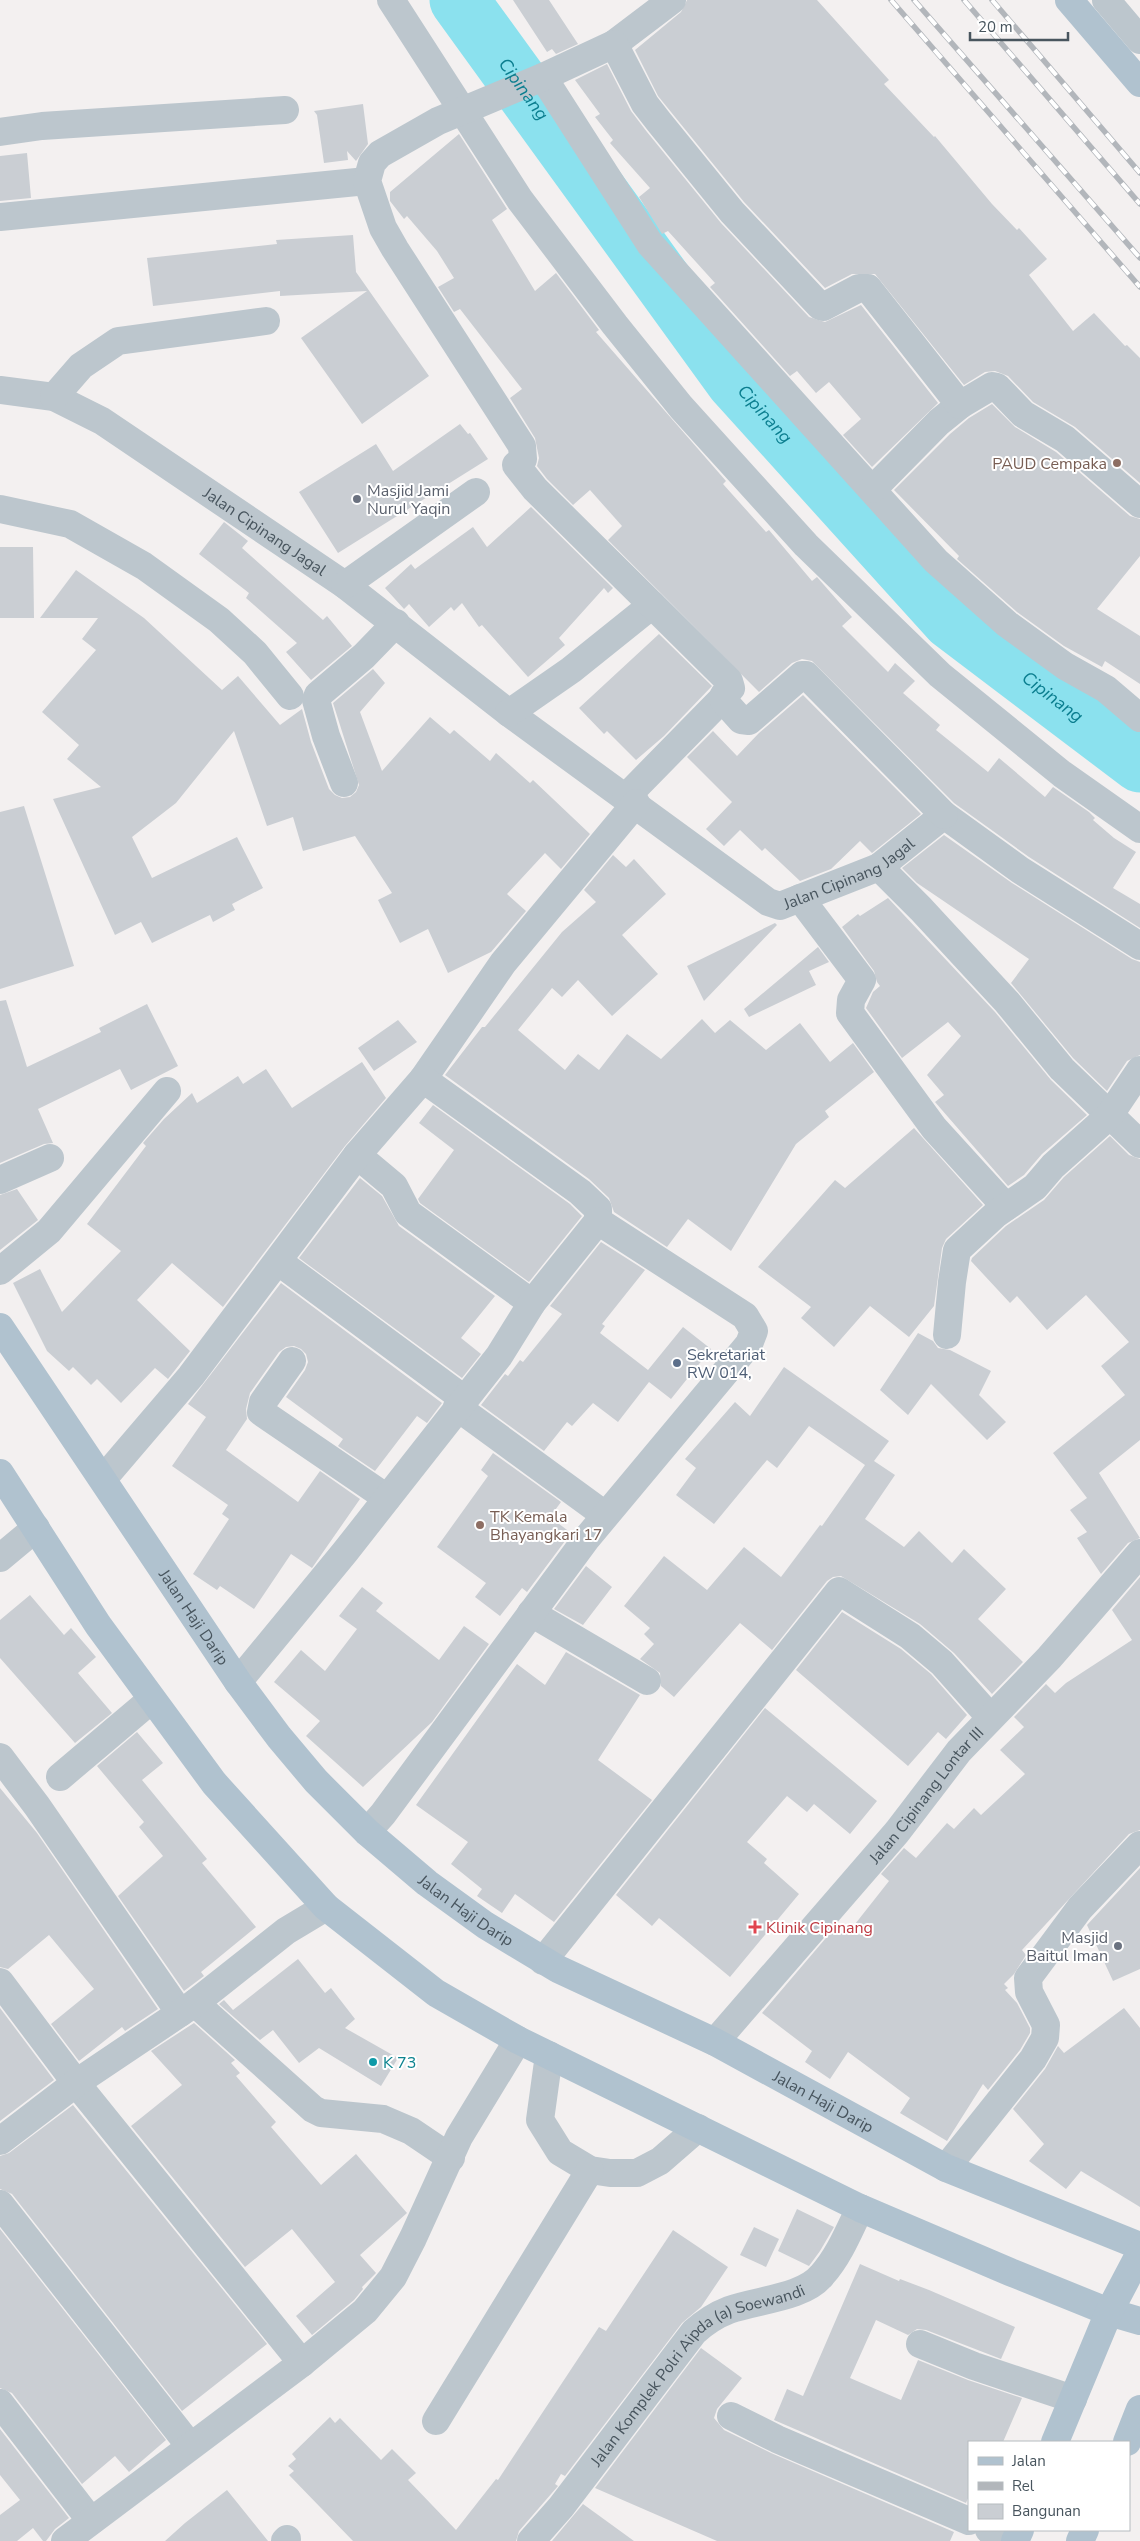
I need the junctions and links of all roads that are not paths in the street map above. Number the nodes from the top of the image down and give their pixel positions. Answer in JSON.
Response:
{"nodes":[{"id":1,"x":391,"y":0,"type":"edge"},
{"id":2,"x":672,"y":0,"type":"edge"},
{"id":3,"x":1070,"y":0,"type":"edge"},
{"id":4,"x":1106,"y":0,"type":"edge"},
{"id":5,"x":1140,"y":40,"type":"edge"},
{"id":6,"x":614,"y":44,"type":"junction"},
{"id":7,"x":536,"y":80,"type":"junction"},
{"id":8,"x":1140,"y":83,"type":"edge"},
{"id":9,"x":474,"y":106,"type":"junction"},
{"id":10,"x":285,"y":110,"type":"dead end"},
{"id":11,"x":0,"y":132,"type":"edge"},
{"id":12,"x":367,"y":181,"type":"junction"},
{"id":13,"x":0,"y":217,"type":"edge"},
{"id":14,"x":266,"y":321,"type":"dead end"},
{"id":15,"x":0,"y":390,"type":"edge"},
{"id":16,"x":54,"y":396,"type":"junction"},
{"id":17,"x":960,"y":405,"type":"junction"},
{"id":18,"x":873,"y":489,"type":"junction"},
{"id":19,"x":476,"y":492,"type":"dead end"},
{"id":20,"x":1140,"y":504,"type":"edge"},
{"id":21,"x":0,"y":509,"type":"edge"},
{"id":22,"x":345,"y":585,"type":"junction"},
{"id":23,"x":652,"y":605,"type":"junction"},
{"id":24,"x":396,"y":623,"type":"junction"},
{"id":25,"x":290,"y":696,"type":"dead end"},
{"id":26,"x":723,"y":698,"type":"junction"},
{"id":27,"x":509,"y":713,"type":"junction"},
{"id":28,"x":1140,"y":718,"type":"edge"},
{"id":29,"x":344,"y":783,"type":"dead end"},
{"id":30,"x":631,"y":800,"type":"junction"},
{"id":31,"x":944,"y":815,"type":"junction"},
{"id":32,"x":1140,"y":829,"type":"edge"},
{"id":33,"x":879,"y":867,"type":"junction"},
{"id":34,"x":800,"y":898,"type":"junction"},
{"id":35,"x":1140,"y":946,"type":"edge"},
{"id":36,"x":1140,"y":1070,"type":"edge"},
{"id":37,"x":423,"y":1079,"type":"junction"},
{"id":38,"x":166,"y":1091,"type":"dead end"},
{"id":39,"x":1109,"y":1116,"type":"junction"},
{"id":40,"x":1140,"y":1144,"type":"edge"},
{"id":41,"x":357,"y":1155,"type":"junction"},
{"id":42,"x":50,"y":1158,"type":"dead end"},
{"id":43,"x":0,"y":1180,"type":"edge"},
{"id":44,"x":1006,"y":1207,"type":"junction"},
{"id":45,"x":598,"y":1221,"type":"junction"},
{"id":46,"x":278,"y":1262,"type":"junction"},
{"id":47,"x":0,"y":1271,"type":"edge"},
{"id":48,"x":532,"y":1303,"type":"junction"},
{"id":49,"x":0,"y":1326,"type":"edge"},
{"id":50,"x":947,"y":1335,"type":"dead end"},
{"id":51,"x":292,"y":1362,"type":"dead end"},
{"id":52,"x":460,"y":1403,"type":"junction"},
{"id":53,"x":0,"y":1473,"type":"edge"},
{"id":54,"x":102,"y":1479,"type":"junction"},
{"id":55,"x":387,"y":1498,"type":"junction"},
{"id":56,"x":605,"y":1515,"type":"junction"},
{"id":57,"x":36,"y":1528,"type":"junction"},
{"id":58,"x":1140,"y":1552,"type":"edge"},
{"id":59,"x":0,"y":1558,"type":"edge"},
{"id":60,"x":531,"y":1613,"type":"junction"},
{"id":61,"x":647,"y":1681,"type":"dead end"},
{"id":62,"x":238,"y":1682,"type":"junction"},
{"id":63,"x":151,"y":1700,"type":"junction"},
{"id":64,"x":990,"y":1718,"type":"junction"},
{"id":65,"x":0,"y":1757,"type":"edge"},
{"id":66,"x":60,"y":1777,"type":"dead end"},
{"id":67,"x":367,"y":1832,"type":"junction"},
{"id":68,"x":1140,"y":1845,"type":"edge"},
{"id":69,"x":326,"y":1907,"type":"junction"},
{"id":70,"x":543,"y":1961,"type":"junction"},
{"id":71,"x":0,"y":1982,"type":"edge"},
{"id":72,"x":187,"y":2008,"type":"junction"},
{"id":73,"x":518,"y":2040,"type":"junction"},
{"id":74,"x":715,"y":2042,"type":"junction"},
{"id":75,"x":549,"y":2055,"type":"junction"},
{"id":76,"x":76,"y":2082,"type":"junction"},
{"id":77,"x":698,"y":2128,"type":"junction"},
{"id":78,"x":0,"y":2141,"type":"edge"},
{"id":79,"x":451,"y":2158,"type":"junction"},
{"id":80,"x":946,"y":2168,"type":"junction"},
{"id":81,"x":590,"y":2170,"type":"junction"},
{"id":82,"x":0,"y":2204,"type":"edge"},
{"id":83,"x":860,"y":2208,"type":"junction"},
{"id":84,"x":1140,"y":2246,"type":"edge"},
{"id":85,"x":1140,"y":2253,"type":"edge"},
{"id":86,"x":1109,"y":2312,"type":"junction"},
{"id":87,"x":1140,"y":2321,"type":"edge"},
{"id":88,"x":920,"y":2344,"type":"dead end"},
{"id":89,"x":302,"y":2363,"type":"junction"},
{"id":90,"x":1073,"y":2399,"type":"junction"},
{"id":91,"x":0,"y":2403,"type":"edge"},
{"id":92,"x":731,"y":2416,"type":"dead end"},
{"id":93,"x":436,"y":2421,"type":"dead end"},
{"id":94,"x":1055,"y":2441,"type":"edge"},
{"id":95,"x":190,"y":2446,"type":"junction"},
{"id":96,"x":91,"y":2521,"type":"junction"},
{"id":97,"x":968,"y":2521,"type":"edge"},
{"id":98,"x":991,"y":2531,"type":"edge"},
{"id":99,"x":65,"y":2541,"type":"edge"},
{"id":100,"x":532,"y":2541,"type":"edge"},
{"id":101,"x":1015,"y":2541,"type":"edge"}],
"edges":[{"from":1,"to":9,"type":"street"},
{"from":2,"to":6,"type":"street"},
{"from":3,"to":8,"type":"main road"},
{"from":4,"to":5,"type":"street"},
{"from":6,"to":7,"type":"street"},
{"from":6,"to":17,"type":"street"},
{"from":7,"to":9,"type":"street"},
{"from":7,"to":18,"type":"street"},
{"from":9,"to":12,"type":"street"},
{"from":9,"to":32,"type":"street"},
{"from":10,"to":11,"type":"street"},
{"from":12,"to":13,"type":"street"},
{"from":12,"to":23,"type":"street"},
{"from":14,"to":16,"type":"street"},
{"from":15,"to":16,"type":"street","name":"Jalan Cipinang Jagal"},
{"from":16,"to":22,"type":"street","name":"Jalan Cipinang Jagal"},
{"from":17,"to":18,"type":"street"},
{"from":17,"to":20,"type":"street"},
{"from":18,"to":28,"type":"street"},
{"from":19,"to":22,"type":"street"},
{"from":21,"to":25,"type":"street"},
{"from":22,"to":24,"type":"street","name":"Jalan Cipinang Jagal"},
{"from":23,"to":26,"type":"street"},
{"from":23,"to":27,"type":"street"},
{"from":24,"to":27,"type":"street","name":"Jalan Cipinang Jagal"},
{"from":24,"to":29,"type":"street"},
{"from":26,"to":30,"type":"street"},
{"from":26,"to":31,"type":"street"},
{"from":27,"to":30,"type":"street","name":"Jalan Cipinang Jagal"},
{"from":30,"to":34,"type":"street","name":"Jalan Cipinang Jagal"},
{"from":30,"to":37,"type":"street"},
{"from":31,"to":33,"type":"street","name":"Jalan Cipinang Jagal"},
{"from":31,"to":35,"type":"street"},
{"from":33,"to":34,"type":"street","name":"Jalan Cipinang Jagal"},
{"from":33,"to":39,"type":"street"},
{"from":34,"to":44,"type":"street"},
{"from":36,"to":39,"type":"street"},
{"from":37,"to":41,"type":"street"},
{"from":37,"to":45,"type":"street"},
{"from":38,"to":47,"type":"street"},
{"from":39,"to":40,"type":"street"},
{"from":39,"to":44,"type":"street"},
{"from":41,"to":46,"type":"street"},
{"from":41,"to":48,"type":"street"},
{"from":42,"to":43,"type":"street"},
{"from":44,"to":50,"type":"street"},
{"from":45,"to":48,"type":"street"},
{"from":45,"to":56,"type":"street"},
{"from":46,"to":52,"type":"street"},
{"from":46,"to":54,"type":"street"},
{"from":48,"to":52,"type":"street"},
{"from":49,"to":54,"type":"main road","name":"Jalan Haji Darip"},
{"from":51,"to":55,"type":"street"},
{"from":52,"to":55,"type":"street"},
{"from":52,"to":56,"type":"street"},
{"from":53,"to":57,"type":"main road"},
{"from":54,"to":62,"type":"main road","name":"Jalan Haji Darip"},
{"from":55,"to":62,"type":"street"},
{"from":56,"to":60,"type":"street"},
{"from":57,"to":59,"type":"street"},
{"from":57,"to":63,"type":"main road"},
{"from":58,"to":64,"type":"street","name":"Jalan Cipinang Lontar III"},
{"from":60,"to":61,"type":"street"},
{"from":60,"to":67,"type":"street"},
{"from":62,"to":67,"type":"main road","name":"Jalan Haji Darip"},
{"from":63,"to":66,"type":"street"},
{"from":63,"to":69,"type":"main road"},
{"from":64,"to":70,"type":"street"},
{"from":64,"to":74,"type":"street","name":"Jalan Cipinang Lontar III"},
{"from":65,"to":72,"type":"street"},
{"from":67,"to":70,"type":"main road","name":"Jalan Haji Darip"},
{"from":68,"to":80,"type":"street"},
{"from":69,"to":72,"type":"street"},
{"from":69,"to":73,"type":"main road"},
{"from":70,"to":74,"type":"main road","name":"Jalan Haji Darip"},
{"from":71,"to":76,"type":"street"},
{"from":72,"to":76,"type":"street"},
{"from":72,"to":79,"type":"street"},
{"from":73,"to":75,"type":"main road"},
{"from":73,"to":79,"type":"street"},
{"from":74,"to":80,"type":"main road","name":"Jalan Haji Darip"},
{"from":75,"to":77,"type":"main road"},
{"from":75,"to":81,"type":"street"},
{"from":76,"to":78,"type":"street"},
{"from":76,"to":89,"type":"street"},
{"from":77,"to":81,"type":"street"},
{"from":77,"to":83,"type":"main road"},
{"from":79,"to":89,"type":"street"},
{"from":80,"to":84,"type":"main road","name":"Jalan Haji Darip"},
{"from":81,"to":93,"type":"street"},
{"from":82,"to":95,"type":"street"},
{"from":83,"to":86,"type":"main road"},
{"from":83,"to":100,"type":"street","name":"Jalan Komplek Polri Aipda (a) Soewandi"},
{"from":85,"to":86,"type":"main road"},
{"from":86,"to":87,"type":"main road"},
{"from":86,"to":90,"type":"main road"},
{"from":88,"to":90,"type":"street"},
{"from":89,"to":95,"type":"street"},
{"from":90,"to":94,"type":"main road"},
{"from":91,"to":96,"type":"street"},
{"from":92,"to":97,"type":"street"},
{"from":95,"to":96,"type":"street"},
{"from":96,"to":99,"type":"street"},
{"from":98,"to":101,"type":"street"}]}
